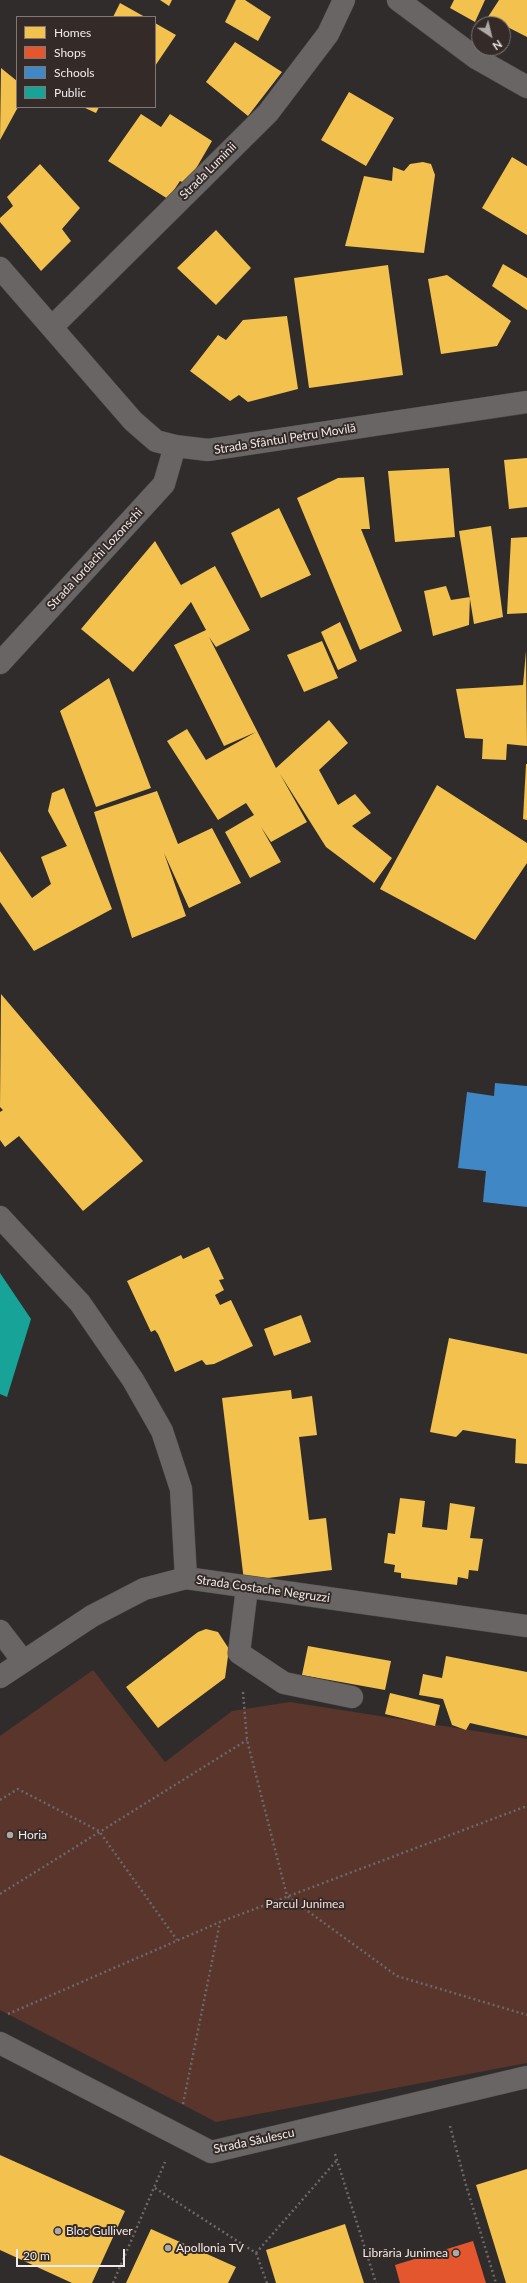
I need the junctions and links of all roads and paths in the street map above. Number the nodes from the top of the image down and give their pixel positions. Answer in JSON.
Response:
{"nodes":[{"id":1,"x":344,"y":0,"type":"edge"},
{"id":2,"x":398,"y":0,"type":"edge"},
{"id":3,"x":527,"y":87,"type":"edge"},
{"id":4,"x":0,"y":268,"type":"edge"},
{"id":5,"x":52,"y":327,"type":"junction"},
{"id":6,"x":527,"y":402,"type":"edge"},
{"id":7,"x":175,"y":446,"type":"junction"},
{"id":8,"x":0,"y":663,"type":"edge"},
{"id":9,"x":0,"y":1217,"type":"edge"},
{"id":10,"x":186,"y":1578,"type":"junction"},
{"id":11,"x":247,"y":1588,"type":"junction"},
{"id":12,"x":527,"y":1626,"type":"edge"},
{"id":13,"x":0,"y":1631,"type":"edge"},
{"id":14,"x":239,"y":1653,"type":"junction"},
{"id":15,"x":23,"y":1660,"type":"junction"},
{"id":16,"x":0,"y":1677,"type":"edge"},
{"id":17,"x":352,"y":1697,"type":"dead end"},
{"id":18,"x":247,"y":1740,"type":"junction"},
{"id":19,"x":0,"y":1800,"type":"edge"},
{"id":20,"x":527,"y":1806,"type":"edge"},
{"id":21,"x":99,"y":1831,"type":"junction"},
{"id":22,"x":0,"y":1893,"type":"edge"},
{"id":23,"x":287,"y":1896,"type":"junction"},
{"id":24,"x":220,"y":1922,"type":"junction"},
{"id":25,"x":177,"y":1940,"type":"junction"},
{"id":26,"x":7,"y":2014,"type":"dead end"},
{"id":27,"x":527,"y":2015,"type":"edge"},
{"id":28,"x":0,"y":2043,"type":"edge"},
{"id":29,"x":527,"y":2077,"type":"edge"},
{"id":30,"x":443,"y":2098,"type":"junction"},
{"id":31,"x":326,"y":2125,"type":"junction"},
{"id":32,"x":177,"y":2134,"type":"junction"},
{"id":33,"x":337,"y":2160,"type":"junction"},
{"id":34,"x":256,"y":2253,"type":"junction"},
{"id":35,"x":113,"y":2283,"type":"edge"},
{"id":36,"x":267,"y":2283,"type":"edge"},
{"id":37,"x":376,"y":2283,"type":"edge"},
{"id":38,"x":496,"y":2283,"type":"edge"}],
"edges":[{"from":1,"to":5,"type":"street","name":"Strada Luminii"},
{"from":2,"to":3,"type":"street"},
{"from":4,"to":5,"type":"street","name":"Strada Sfântul Petru Movilă"},
{"from":5,"to":7,"type":"street","name":"Strada Sfântul Petru Movilă"},
{"from":6,"to":7,"type":"street","name":"Strada Sfântul Petru Movilă"},
{"from":7,"to":8,"type":"street","name":"Strada Iordachi Lozonschi"},
{"from":9,"to":10,"type":"street"},
{"from":10,"to":11,"type":"street","name":"Strada Costache Negruzzi"},
{"from":10,"to":15,"type":"street","name":"Strada Costache Negruzzi"},
{"from":11,"to":12,"type":"street","name":"Strada Costache Negruzzi"},
{"from":11,"to":14,"type":"street"},
{"from":13,"to":15,"type":"street"},
{"from":14,"to":17,"type":"street"},
{"from":14,"to":18,"type":"path"},
{"from":15,"to":16,"type":"street","name":"Strada Costache Negruzzi"},
{"from":18,"to":21,"type":"path"},
{"from":18,"to":23,"type":"path"},
{"from":19,"to":21,"type":"path"},
{"from":20,"to":23,"type":"path"},
{"from":21,"to":22,"type":"path"},
{"from":21,"to":25,"type":"path"},
{"from":23,"to":24,"type":"path"},
{"from":23,"to":27,"type":"path"},
{"from":24,"to":25,"type":"path"},
{"from":24,"to":32,"type":"path"},
{"from":25,"to":26,"type":"path"},
{"from":28,"to":32,"type":"street","name":"Strada Săulescu"},
{"from":29,"to":30,"type":"street","name":"Strada Săulescu"},
{"from":30,"to":31,"type":"street","name":"Strada Săulescu"},
{"from":30,"to":38,"type":"path"},
{"from":31,"to":32,"type":"street","name":"Strada Săulescu"},
{"from":31,"to":33,"type":"path"},
{"from":33,"to":34,"type":"path"},
{"from":33,"to":37,"type":"path"},
{"from":34,"to":35,"type":"path"},
{"from":34,"to":36,"type":"path"}]}
